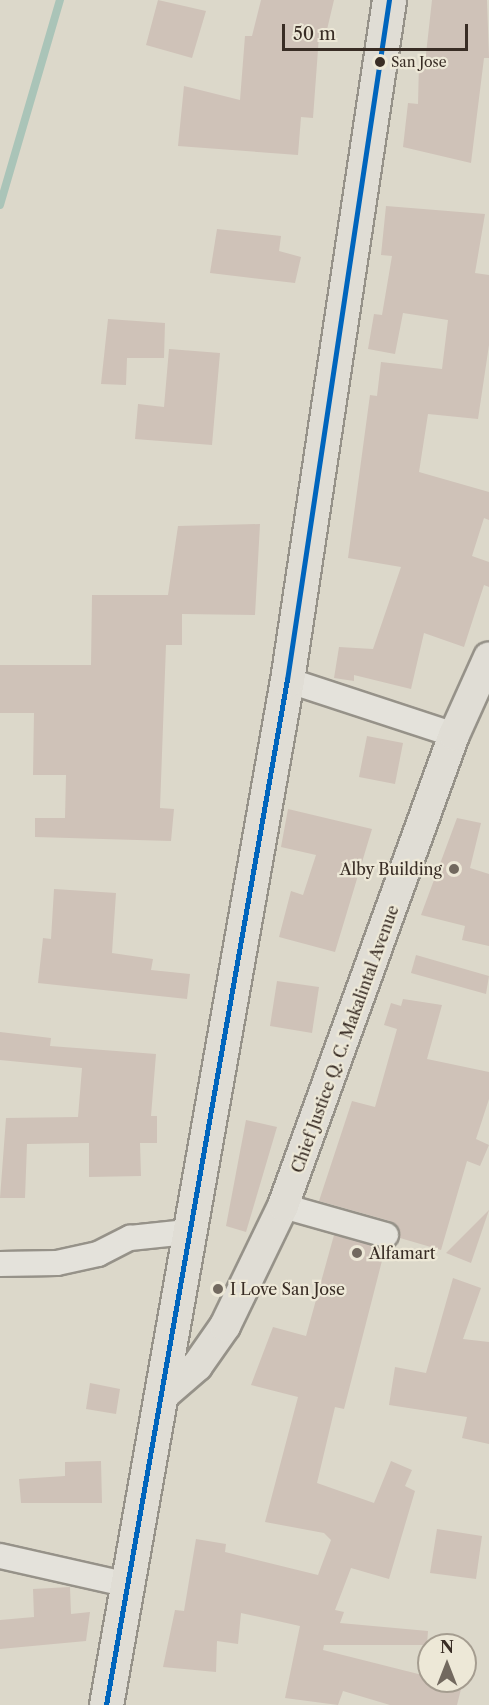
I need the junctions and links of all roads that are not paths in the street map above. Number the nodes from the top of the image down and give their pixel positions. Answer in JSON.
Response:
{"nodes":[{"id":1,"x":389,"y":0,"type":"edge"},
{"id":2,"x":489,"y":657,"type":"edge"},
{"id":3,"x":287,"y":680,"type":"junction"},
{"id":4,"x":454,"y":735,"type":"junction"},
{"id":5,"x":283,"y":1206,"type":"junction"},
{"id":6,"x":187,"y":1232,"type":"junction"},
{"id":7,"x":386,"y":1235,"type":"dead end"},
{"id":8,"x":0,"y":1264,"type":"edge"},
{"id":9,"x":160,"y":1398,"type":"junction"},
{"id":10,"x":0,"y":1556,"type":"edge"},
{"id":11,"x":129,"y":1585,"type":"junction"},
{"id":12,"x":106,"y":1705,"type":"edge"}],
"edges":[{"from":1,"to":3,"type":"highway"},
{"from":2,"to":4,"type":"main road","name":"Chief Justice Q. C. Makalintal Avenue"},
{"from":3,"to":4,"type":"street"},
{"from":3,"to":6,"type":"highway"},
{"from":4,"to":5,"type":"main road","name":"Chief Justice Q. C. Makalintal Avenue"},
{"from":5,"to":7,"type":"street"},
{"from":5,"to":9,"type":"main road","name":"Chief Justice Q. C. Makalintal Avenue"},
{"from":6,"to":8,"type":"street"},
{"from":6,"to":9,"type":"highway"},
{"from":9,"to":11,"type":"highway"},
{"from":10,"to":11,"type":"street"},
{"from":11,"to":12,"type":"highway"}]}
